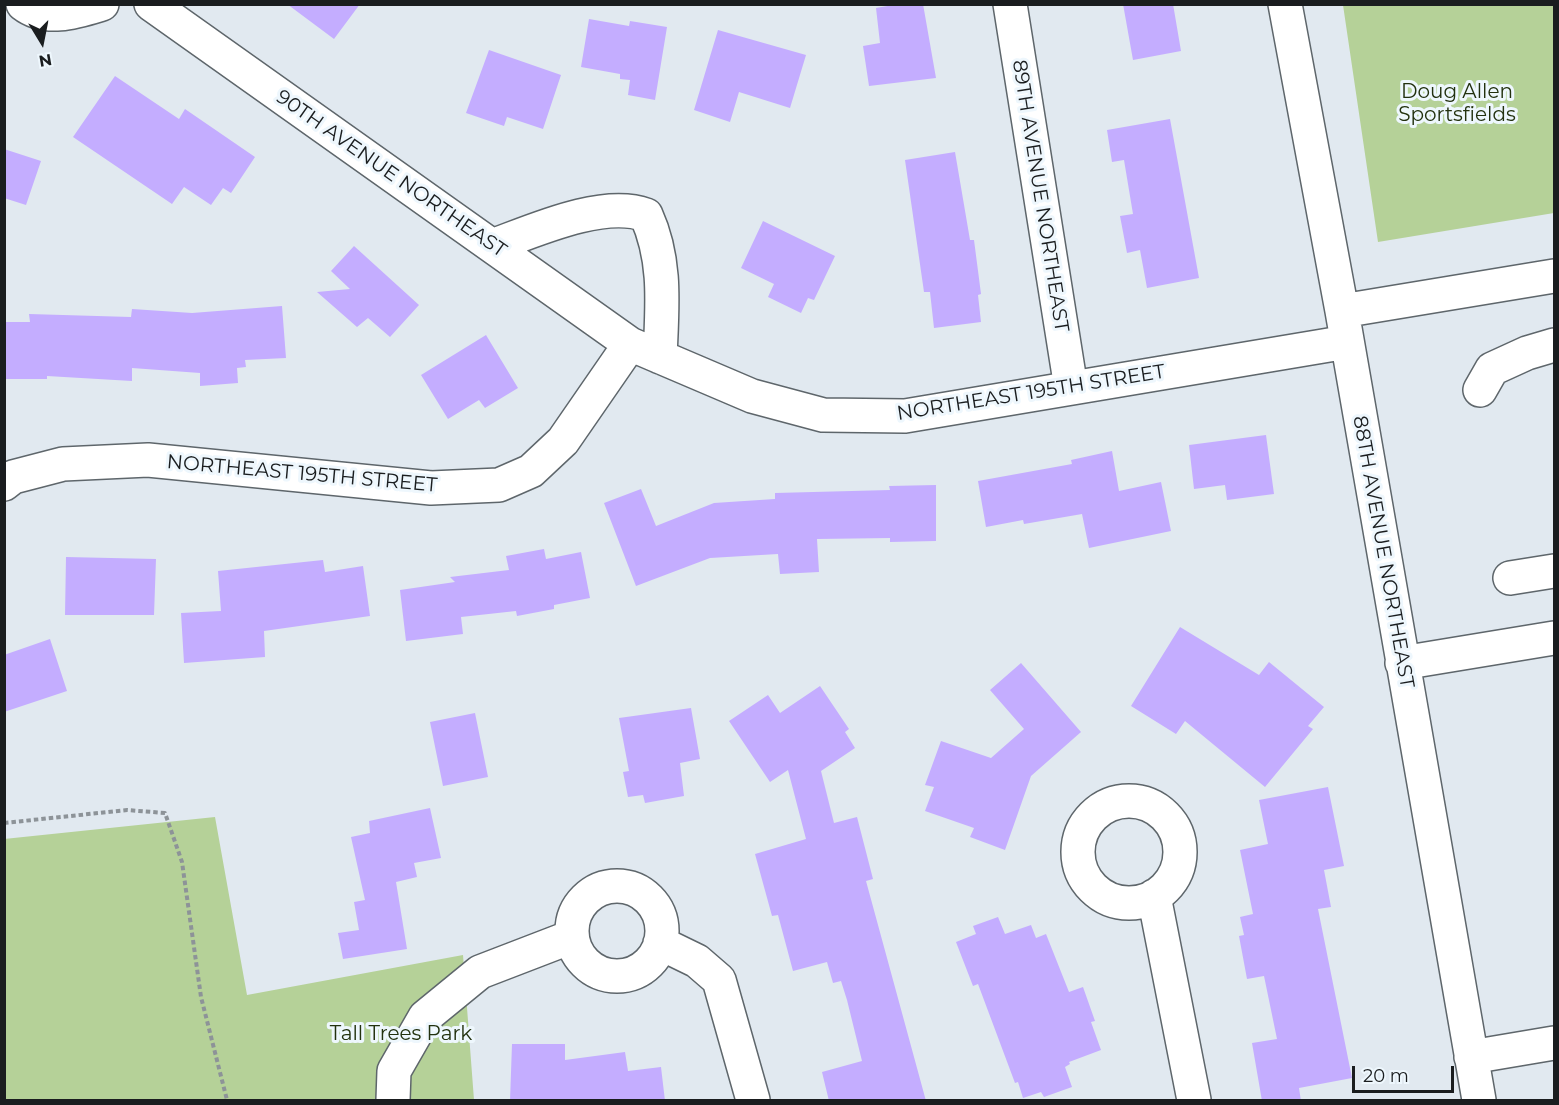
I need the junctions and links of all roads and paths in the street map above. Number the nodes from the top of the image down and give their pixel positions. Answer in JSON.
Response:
{"nodes":[{"id":1,"x":23,"y":4,"type":"edge"},
{"id":2,"x":102,"y":4,"type":"edge"},
{"id":3,"x":151,"y":4,"type":"edge"},
{"id":4,"x":1010,"y":4,"type":"edge"},
{"id":5,"x":1285,"y":4,"type":"edge"},
{"id":6,"x":186,"y":14,"type":"edge"},
{"id":7,"x":492,"y":246,"type":"junction"},
{"id":8,"x":1554,"y":276,"type":"edge"},
{"id":9,"x":1344,"y":326,"type":"junction"},
{"id":10,"x":630,"y":344,"type":"junction"},
{"id":11,"x":1554,"y":345,"type":"edge"},
{"id":12,"x":660,"y":357,"type":"junction"},
{"id":13,"x":1071,"y":388,"type":"junction"},
{"id":14,"x":1480,"y":390,"type":"dead end"},
{"id":15,"x":4,"y":484,"type":"edge"},
{"id":16,"x":1554,"y":571,"type":"edge"},
{"id":17,"x":1510,"y":579,"type":"dead end"},
{"id":18,"x":1554,"y":638,"type":"edge"},
{"id":19,"x":1402,"y":663,"type":"junction"},
{"id":20,"x":4,"y":823,"type":"edge"},
{"id":21,"x":1154,"y":896,"type":"dead end"},
{"id":22,"x":571,"y":937,"type":"junction"},
{"id":23,"x":660,"y":943,"type":"junction"},
{"id":24,"x":1554,"y":1043,"type":"edge"},
{"id":25,"x":1471,"y":1057,"type":"junction"},
{"id":26,"x":227,"y":1101,"type":"edge"},
{"id":27,"x":393,"y":1101,"type":"edge"},
{"id":28,"x":753,"y":1101,"type":"edge"},
{"id":29,"x":1194,"y":1101,"type":"edge"},
{"id":30,"x":1479,"y":1101,"type":"edge"}],
"edges":[{"from":1,"to":2,"type":"street"},
{"from":3,"to":6,"type":"street","name":"90TH AVENUE NORTHEAST"},
{"from":4,"to":13,"type":"street","name":"89TH AVENUE NORTHEAST"},
{"from":5,"to":9,"type":"street","name":"88TH AVENUE NORTHEAST"},
{"from":6,"to":7,"type":"street","name":"90TH AVENUE NORTHEAST"},
{"from":7,"to":10,"type":"street","name":"90TH AVENUE NORTHEAST"},
{"from":7,"to":12,"type":"street"},
{"from":8,"to":9,"type":"street","name":"NORTHEAST 195TH STREET"},
{"from":9,"to":13,"type":"street","name":"NORTHEAST 195TH STREET"},
{"from":9,"to":19,"type":"street","name":"88TH AVENUE NORTHEAST"},
{"from":10,"to":12,"type":"street","name":"NORTHEAST 195TH STREET"},
{"from":10,"to":15,"type":"street","name":"NORTHEAST 195TH STREET"},
{"from":11,"to":14,"type":"street"},
{"from":12,"to":13,"type":"street","name":"NORTHEAST 195TH STREET"},
{"from":16,"to":17,"type":"street"},
{"from":18,"to":19,"type":"street"},
{"from":19,"to":25,"type":"street","name":"88TH AVENUE NORTHEAST"},
{"from":20,"to":26,"type":"path"},
{"from":21,"to":29,"type":"street"},
{"from":22,"to":23,"type":"street"},
{"from":22,"to":23,"type":"street"},
{"from":22,"to":27,"type":"street"},
{"from":23,"to":28,"type":"street"},
{"from":24,"to":25,"type":"street"},
{"from":25,"to":30,"type":"street","name":"88TH AVENUE NORTHEAST"}]}
